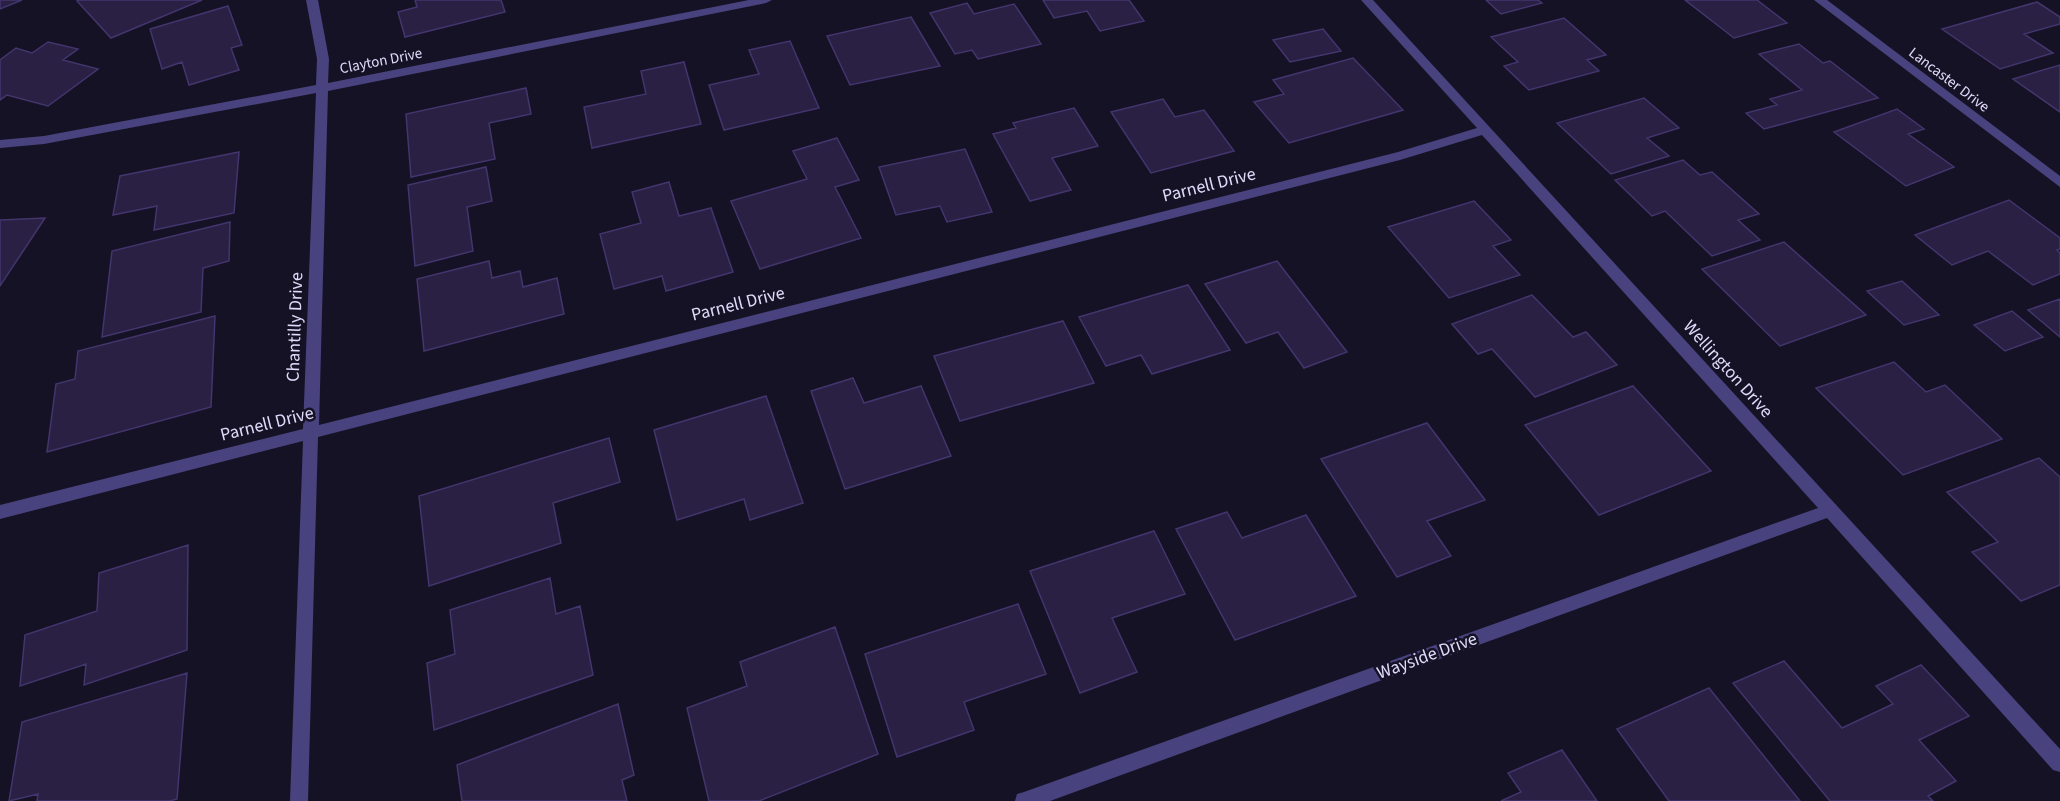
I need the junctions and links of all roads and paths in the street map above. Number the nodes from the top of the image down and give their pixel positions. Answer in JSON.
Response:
{"nodes":[{"id":1,"x":312,"y":0,"type":"edge"},
{"id":2,"x":766,"y":0,"type":"edge"},
{"id":3,"x":1367,"y":0,"type":"edge"},
{"id":4,"x":1820,"y":0,"type":"edge"},
{"id":5,"x":321,"y":88,"type":"junction"},
{"id":6,"x":1485,"y":130,"type":"junction"},
{"id":7,"x":0,"y":144,"type":"edge"},
{"id":8,"x":2060,"y":183,"type":"edge"},
{"id":9,"x":310,"y":433,"type":"junction"},
{"id":10,"x":1830,"y":510,"type":"junction"},
{"id":11,"x":0,"y":512,"type":"edge"},
{"id":12,"x":2060,"y":763,"type":"edge"},
{"id":13,"x":299,"y":801,"type":"edge"},
{"id":14,"x":1024,"y":801,"type":"edge"}],
"edges":[{"from":1,"to":5,"type":"street","name":"Chantilly Drive"},
{"from":2,"to":5,"type":"street","name":"Clayton Drive"},
{"from":3,"to":6,"type":"street","name":"Wellington Drive"},
{"from":4,"to":8,"type":"street","name":"Lancaster Drive"},
{"from":5,"to":7,"type":"street","name":"Clayton Drive"},
{"from":5,"to":9,"type":"street","name":"Chantilly Drive"},
{"from":6,"to":9,"type":"street","name":"Parnell Drive"},
{"from":6,"to":10,"type":"street","name":"Wellington Drive"},
{"from":9,"to":11,"type":"street","name":"Parnell Drive"},
{"from":9,"to":13,"type":"street","name":"Chantilly Drive"},
{"from":10,"to":12,"type":"street","name":"Wellington Drive"},
{"from":10,"to":14,"type":"street","name":"Wayside Drive"}]}
